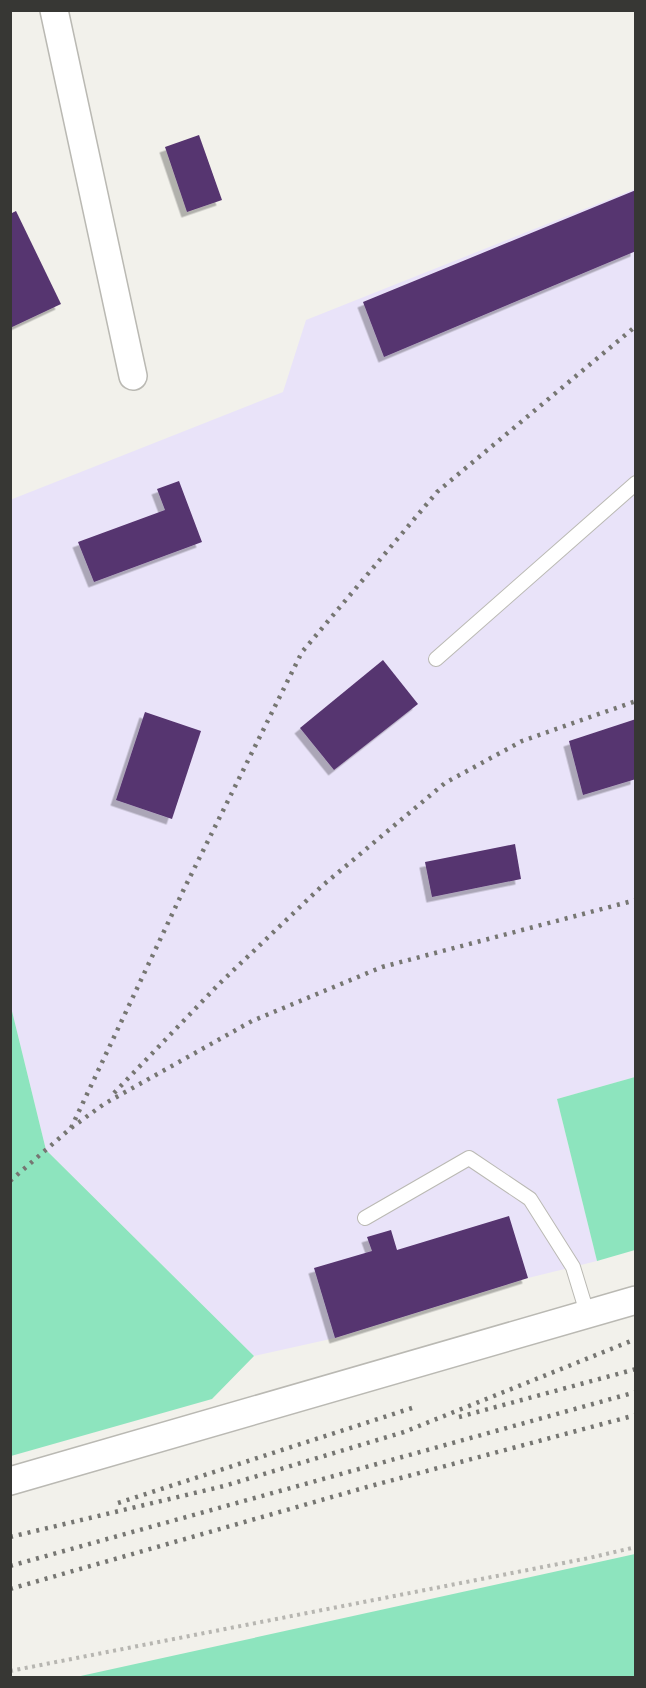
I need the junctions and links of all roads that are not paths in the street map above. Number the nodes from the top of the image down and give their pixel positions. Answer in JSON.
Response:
{"nodes":[{"id":1,"x":54,"y":10,"type":"edge"},
{"id":2,"x":133,"y":376,"type":"dead end"},
{"id":3,"x":636,"y":483,"type":"edge"},
{"id":4,"x":436,"y":659,"type":"dead end"},
{"id":5,"x":365,"y":1218,"type":"dead end"},
{"id":6,"x":636,"y":1300,"type":"edge"},
{"id":7,"x":588,"y":1316,"type":"junction"},
{"id":8,"x":10,"y":1481,"type":"edge"}],
"edges":[{"from":1,"to":2,"type":"street"},
{"from":3,"to":4,"type":"lane"},
{"from":5,"to":7,"type":"lane"},
{"from":6,"to":7,"type":"street"},
{"from":7,"to":8,"type":"street"}]}
